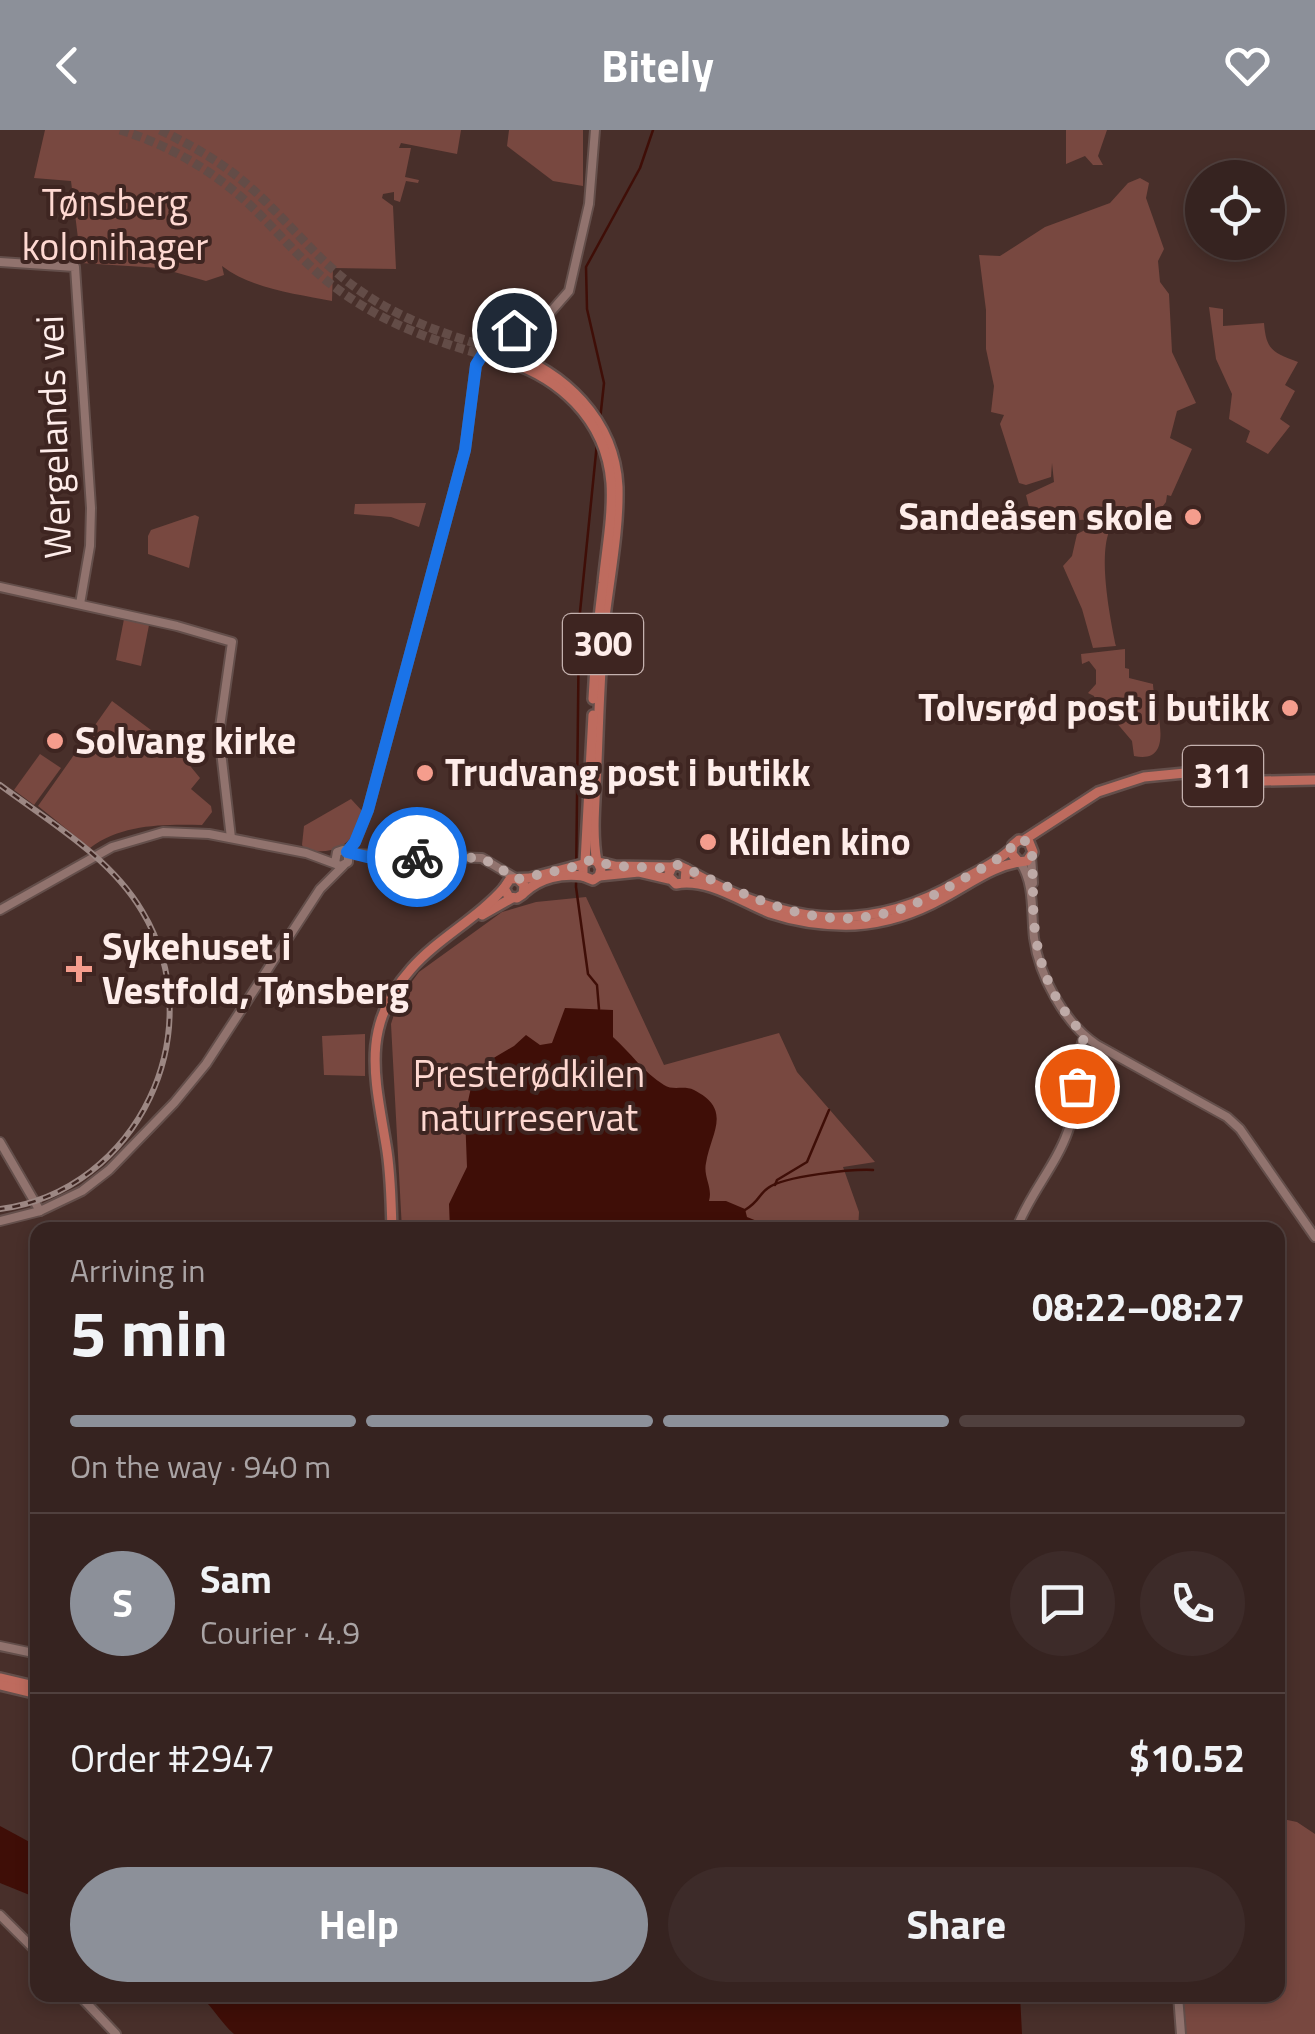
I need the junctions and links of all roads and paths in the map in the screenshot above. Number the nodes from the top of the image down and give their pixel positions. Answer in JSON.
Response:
{"nodes":[{"id":1,"x":595,"y":130,"type":"edge"},
{"id":2,"x":0,"y":262,"type":"edge"},
{"id":3,"x":501,"y":355,"type":"tunnel mouth"},
{"id":4,"x":598,"y":426,"type":"junction"},
{"id":5,"x":0,"y":586,"type":"edge"},
{"id":6,"x":80,"y":604,"type":"junction"},
{"id":7,"x":1315,"y":780,"type":"edge"},
{"id":8,"x":1082,"y":802,"type":"junction"},
{"id":9,"x":230,"y":838,"type":"junction"},
{"id":10,"x":1024,"y":840,"type":"junction"},
{"id":11,"x":1012,"y":850,"type":"junction"},
{"id":12,"x":1032,"y":854,"type":"junction"},
{"id":13,"x":341,"y":858,"type":"junction"},
{"id":14,"x":1018,"y":861,"type":"junction"},
{"id":15,"x":598,"y":862,"type":"junction"},
{"id":16,"x":672,"y":867,"type":"junction"},
{"id":17,"x":686,"y":868,"type":"junction"},
{"id":18,"x":580,"y":869,"type":"junction"},
{"id":19,"x":599,"y":876,"type":"junction"},
{"id":20,"x":518,"y":879,"type":"junction"},
{"id":21,"x":670,"y":880,"type":"junction"},
{"id":22,"x":685,"y":881,"type":"junction"},
{"id":23,"x":505,"y":886,"type":"junction"},
{"id":24,"x":518,"y":896,"type":"junction"},
{"id":25,"x":1032,"y":903,"type":"junction"},
{"id":26,"x":0,"y":910,"type":"edge"},
{"id":27,"x":443,"y":942,"type":"junction"},
{"id":28,"x":1085,"y":1036,"type":"junction"},
{"id":29,"x":0,"y":1142,"type":"edge"},
{"id":30,"x":40,"y":1211,"type":"junction"},
{"id":31,"x":0,"y":1220,"type":"edge"},
{"id":32,"x":392,"y":1222,"type":"edge"},
{"id":33,"x":1019,"y":1222,"type":"edge"},
{"id":34,"x":1315,"y":1236,"type":"edge"},
{"id":35,"x":0,"y":1646,"type":"edge"},
{"id":36,"x":30,"y":1652,"type":"edge"},
{"id":37,"x":0,"y":1682,"type":"edge"},
{"id":38,"x":30,"y":1688,"type":"edge"},
{"id":39,"x":0,"y":1914,"type":"edge"},
{"id":40,"x":30,"y":1945,"type":"edge"},
{"id":41,"x":86,"y":2002,"type":"edge"},
{"id":42,"x":1179,"y":2002,"type":"edge"},
{"id":43,"x":116,"y":2034,"type":"edge"},
{"id":44,"x":1181,"y":2034,"type":"edge"}],
"edges":[{"from":1,"to":13,"type":"main road"},
{"from":2,"to":6,"type":"main road","name":"Wergelands vei"},
{"from":3,"to":4,"type":"main road","number":"300"},
{"from":4,"to":15,"type":"main road","number":"300"},
{"from":4,"to":18,"type":"main road","number":"300"},
{"from":5,"to":6,"type":"main road"},
{"from":6,"to":9,"type":"main road"},
{"from":7,"to":8,"type":"main road","number":"311"},
{"from":8,"to":10,"type":"main road","number":"311"},
{"from":8,"to":12,"type":"main road","number":"311"},
{"from":9,"to":13,"type":"main road"},
{"from":9,"to":26,"type":"main road"},
{"from":10,"to":11,"type":"main road","number":"311"},
{"from":10,"to":12,"type":"main road"},
{"from":11,"to":14,"type":"main road"},
{"from":11,"to":17,"type":"main road","number":"311"},
{"from":12,"to":14,"type":"main road","number":"311"},
{"from":12,"to":25,"type":"main road"},
{"from":13,"to":20,"type":"main road"},
{"from":13,"to":23,"type":"main road"},
{"from":13,"to":30,"type":"main road"},
{"from":14,"to":22,"type":"main road","number":"311"},
{"from":14,"to":25,"type":"main road"},
{"from":15,"to":16,"type":"main road","number":"311"},
{"from":15,"to":18,"type":"main road","number":"311"},
{"from":15,"to":19,"type":"main road"},
{"from":16,"to":17,"type":"main road","number":"311"},
{"from":16,"to":21,"type":"main road"},
{"from":17,"to":22,"type":"main road"},
{"from":18,"to":19,"type":"main road","number":"311"},
{"from":18,"to":20,"type":"main road"},
{"from":18,"to":24,"type":"main road","number":"311"},
{"from":19,"to":21,"type":"main road","number":"311"},
{"from":20,"to":23,"type":"main road","number":"311"},
{"from":20,"to":24,"type":"main road"},
{"from":21,"to":22,"type":"main road","number":"311"},
{"from":23,"to":24,"type":"main road"},
{"from":23,"to":27,"type":"main road","number":"311"},
{"from":24,"to":27,"type":"main road","number":"311"},
{"from":25,"to":28,"type":"main road"},
{"from":27,"to":32,"type":"main road","number":"311"},
{"from":28,"to":33,"type":"main road"},
{"from":28,"to":34,"type":"main road"},
{"from":29,"to":30,"type":"main road"},
{"from":30,"to":31,"type":"main road"},
{"from":35,"to":36,"type":"main road"},
{"from":37,"to":38,"type":"main road"},
{"from":39,"to":40,"type":"main road"},
{"from":41,"to":43,"type":"main road"},
{"from":42,"to":44,"type":"main road"}]}
